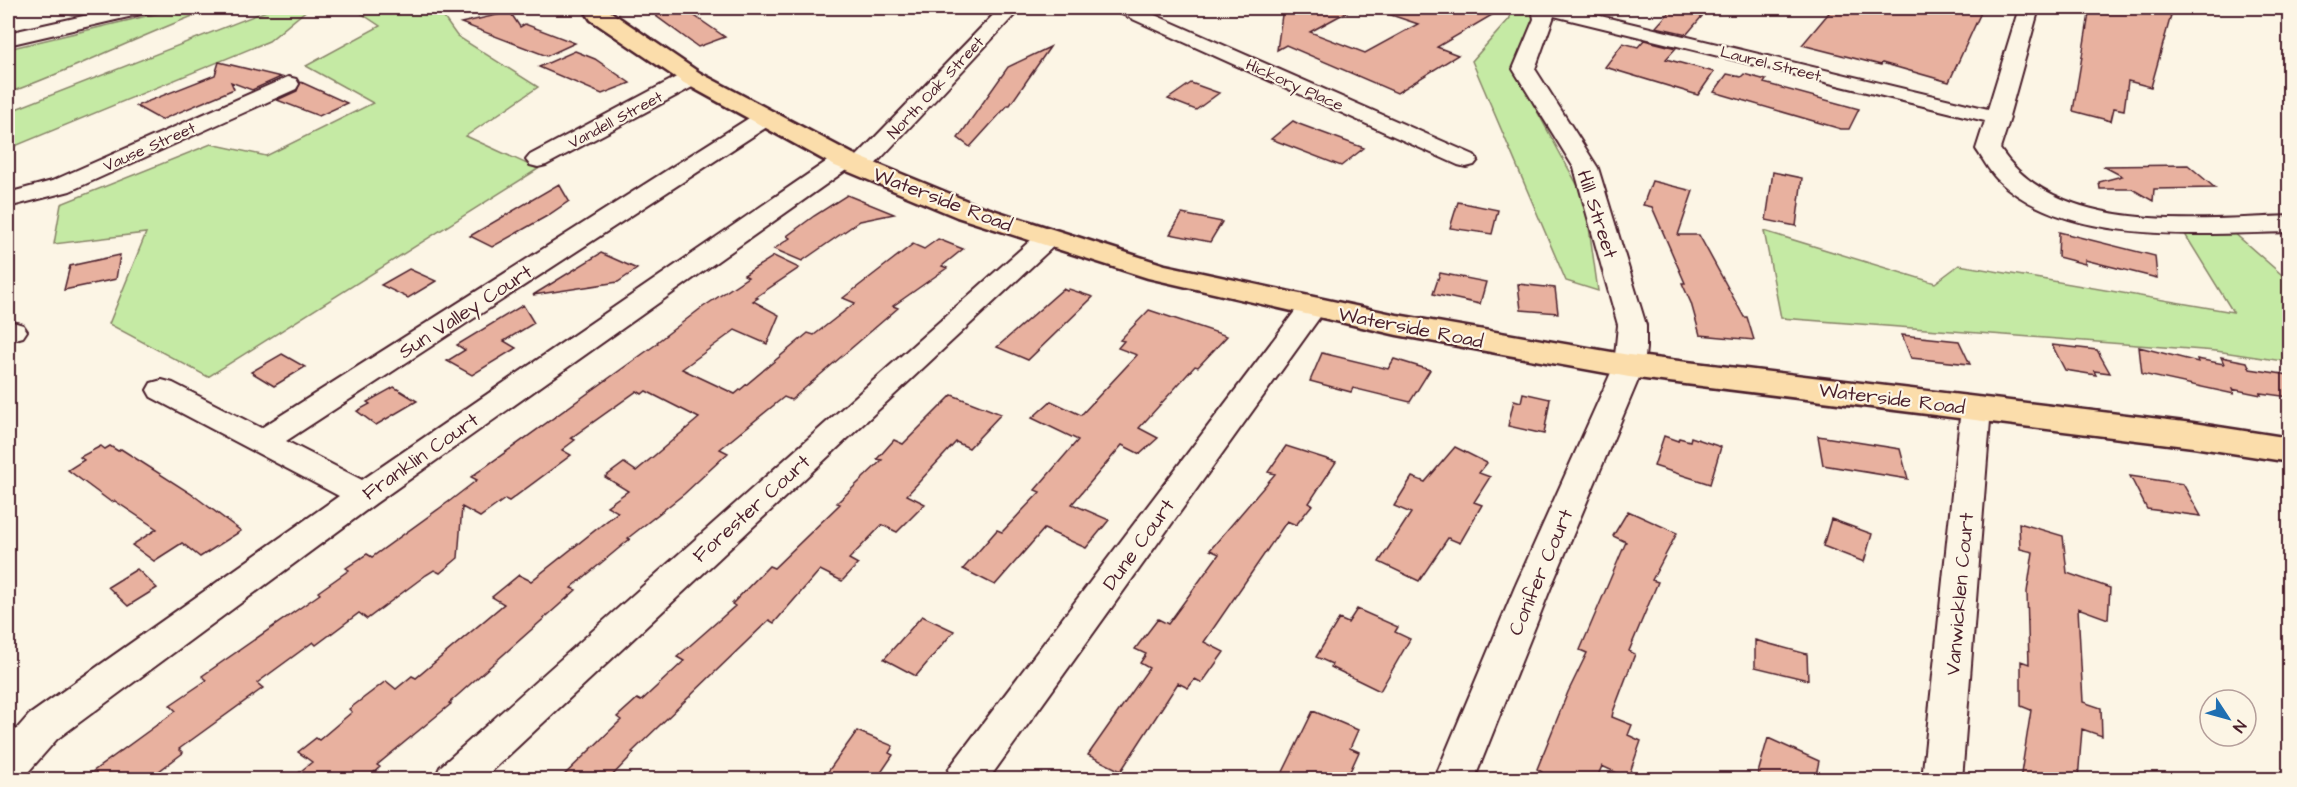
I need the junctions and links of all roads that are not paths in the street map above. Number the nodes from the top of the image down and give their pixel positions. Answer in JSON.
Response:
{"nodes":[{"id":1,"x":144,"y":8,"type":"edge"},
{"id":2,"x":594,"y":8,"type":"edge"},
{"id":3,"x":1011,"y":8,"type":"edge"},
{"id":4,"x":1124,"y":8,"type":"edge"},
{"id":5,"x":1543,"y":8,"type":"edge"},
{"id":6,"x":2029,"y":8,"type":"edge"},
{"id":7,"x":8,"y":39,"type":"edge"},
{"id":8,"x":692,"y":78,"type":"junction"},
{"id":9,"x":288,"y":84,"type":"dead end"},
{"id":10,"x":765,"y":118,"type":"junction"},
{"id":11,"x":1999,"y":118,"type":"junction"},
{"id":12,"x":538,"y":160,"type":"dead end"},
{"id":13,"x":1466,"y":160,"type":"dead end"},
{"id":14,"x":852,"y":164,"type":"junction"},
{"id":15,"x":8,"y":200,"type":"edge"},
{"id":16,"x":2289,"y":224,"type":"edge"},
{"id":17,"x":1049,"y":237,"type":"junction"},
{"id":18,"x":1312,"y":308,"type":"junction"},
{"id":19,"x":1629,"y":366,"type":"junction"},
{"id":20,"x":162,"y":390,"type":"dead end"},
{"id":21,"x":1976,"y":408,"type":"junction"},
{"id":22,"x":262,"y":442,"type":"junction"},
{"id":23,"x":2289,"y":450,"type":"edge"},
{"id":24,"x":364,"y":495,"type":"junction"},
{"id":25,"x":8,"y":766,"type":"edge"},
{"id":26,"x":454,"y":780,"type":"edge"},
{"id":27,"x":964,"y":780,"type":"edge"},
{"id":28,"x":1454,"y":780,"type":"edge"},
{"id":29,"x":1942,"y":780,"type":"edge"}],
"edges":[{"from":1,"to":7,"type":"street"},
{"from":2,"to":8,"type":"main road","name":"Waterside Road"},
{"from":3,"to":14,"type":"street","name":"North Oak Street"},
{"from":4,"to":13,"type":"street","name":"Hickory Place"},
{"from":5,"to":11,"type":"street","name":"Laurel Street"},
{"from":5,"to":19,"type":"street","name":"Hill Street"},
{"from":6,"to":11,"type":"street"},
{"from":8,"to":10,"type":"main road","name":"Waterside Road"},
{"from":8,"to":12,"type":"street","name":"Vandell Street"},
{"from":9,"to":15,"type":"street","name":"Vause Street"},
{"from":10,"to":14,"type":"main road","name":"Waterside Road"},
{"from":10,"to":22,"type":"street","name":"Sun Valley Court"},
{"from":11,"to":16,"type":"street"},
{"from":14,"to":17,"type":"main road","name":"Waterside Road"},
{"from":14,"to":24,"type":"street","name":"Franklin Court"},
{"from":17,"to":18,"type":"main road","name":"Waterside Road"},
{"from":17,"to":26,"type":"street","name":"Forester Court"},
{"from":18,"to":19,"type":"main road","name":"Waterside Road"},
{"from":18,"to":27,"type":"street","name":"Dune Court"},
{"from":19,"to":21,"type":"main road","name":"Waterside Road"},
{"from":19,"to":28,"type":"street","name":"Conifer Court"},
{"from":20,"to":22,"type":"street"},
{"from":21,"to":23,"type":"main road","name":"Waterside Road"},
{"from":21,"to":29,"type":"street","name":"Vanwicklen Court"},
{"from":22,"to":24,"type":"street"},
{"from":24,"to":25,"type":"street","name":"Franklin Court"}]}
